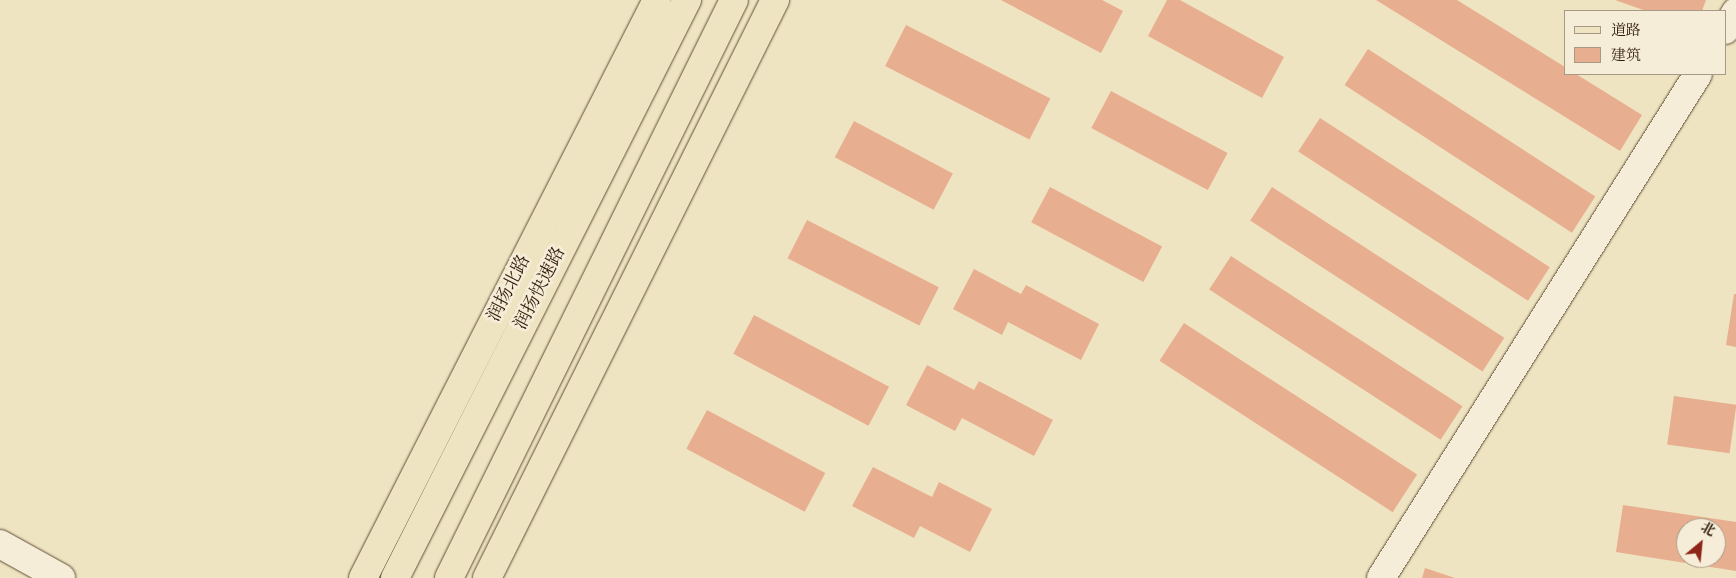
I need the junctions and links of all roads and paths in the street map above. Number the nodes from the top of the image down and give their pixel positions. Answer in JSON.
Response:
{"nodes":[{"id":1,"x":656,"y":0,"type":"edge"},
{"id":2,"x":687,"y":0,"type":"edge"},
{"id":3,"x":734,"y":0,"type":"edge"},
{"id":4,"x":775,"y":0,"type":"edge"},
{"id":5,"x":1736,"y":12,"type":"edge"},
{"id":6,"x":1726,"y":28,"type":"edge"},
{"id":7,"x":1697,"y":75,"type":"edge"},
{"id":8,"x":0,"y":544,"type":"edge"},
{"id":9,"x":61,"y":578,"type":"edge"},
{"id":10,"x":363,"y":578,"type":"edge"},
{"id":11,"x":396,"y":578,"type":"edge"},
{"id":12,"x":448,"y":578,"type":"edge"},
{"id":13,"x":487,"y":578,"type":"edge"},
{"id":14,"x":1381,"y":578,"type":"edge"}],
"edges":[{"from":1,"to":10,"type":"main road","name":"润扬北路"},
{"from":2,"to":11,"type":"main road","name":"润扬快速路"},
{"from":3,"to":12,"type":"main road"},
{"from":4,"to":13,"type":"main road"},
{"from":5,"to":6,"type":"street"},
{"from":7,"to":14,"type":"street"},
{"from":8,"to":9,"type":"street"}]}
